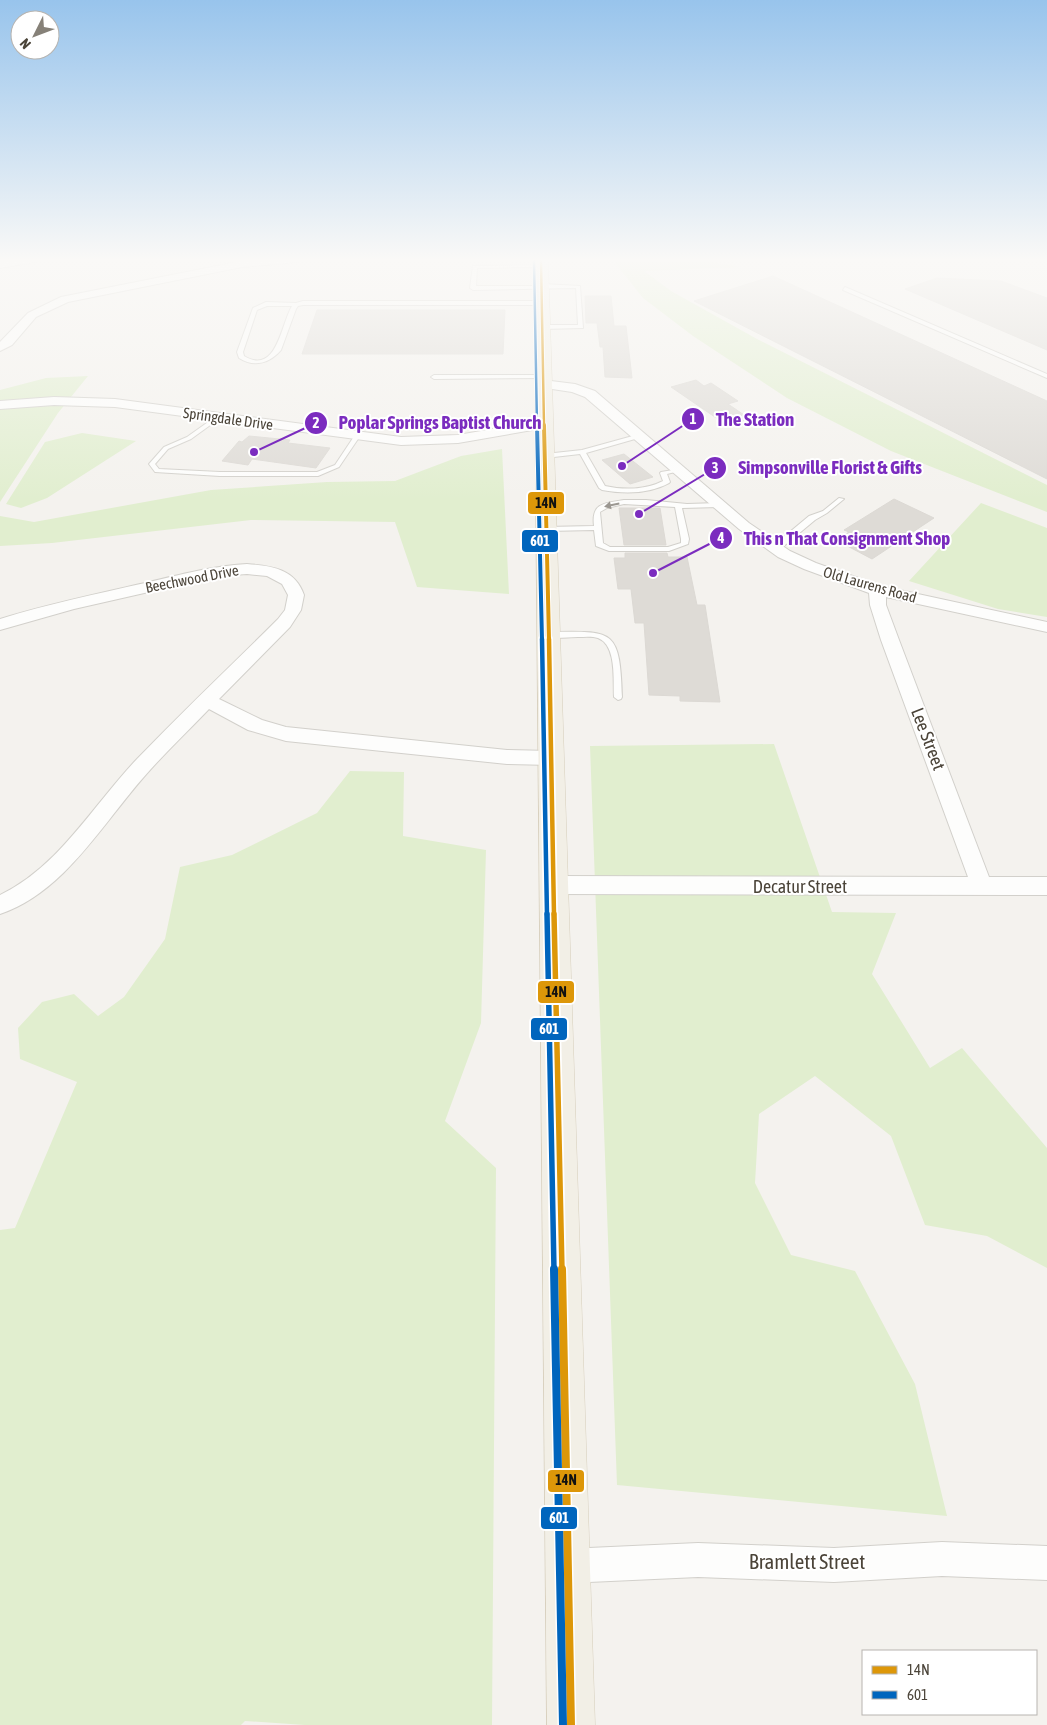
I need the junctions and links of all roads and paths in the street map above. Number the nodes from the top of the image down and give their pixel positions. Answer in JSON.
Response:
{"nodes":[{"id":1,"x":10,"y":340,"type":"edge"},
{"id":2,"x":244,"y":340,"type":"edge"},
{"id":3,"x":282,"y":340,"type":"edge"},
{"id":4,"x":543,"y":340,"type":"edge"},
{"id":5,"x":963,"y":340,"type":"edge"},
{"id":6,"x":0,"y":347,"type":"edge"},
{"id":7,"x":1047,"y":366,"type":"edge"},
{"id":8,"x":1036,"y":371,"type":"junction"},
{"id":9,"x":1047,"y":376,"type":"edge"},
{"id":10,"x":434,"y":377,"type":"dead end"},
{"id":11,"x":543,"y":380,"type":"junction"},
{"id":12,"x":0,"y":405,"type":"edge"},
{"id":13,"x":218,"y":417,"type":"junction"},
{"id":14,"x":544,"y":424,"type":"junction"},
{"id":15,"x":357,"y":436,"type":"junction"},
{"id":16,"x":640,"y":436,"type":"junction"},
{"id":17,"x":582,"y":452,"type":"junction"},
{"id":18,"x":545,"y":456,"type":"junction"},
{"id":19,"x":677,"y":470,"type":"junction"},
{"id":20,"x":841,"y":499,"type":"dead end"},
{"id":21,"x":719,"y":504,"type":"junction"},
{"id":22,"x":678,"y":506,"type":"junction"},
{"id":23,"x":547,"y":528,"type":"junction"},
{"id":24,"x":597,"y":528,"type":"junction"},
{"id":25,"x":776,"y":548,"type":"junction"},
{"id":26,"x":877,"y":590,"type":"junction"},
{"id":27,"x":0,"y":625,"type":"edge"},
{"id":28,"x":1047,"y":627,"type":"edge"},
{"id":29,"x":549,"y":635,"type":"junction"},
{"id":30,"x":618,"y":697,"type":"dead end"},
{"id":31,"x":208,"y":701,"type":"junction"},
{"id":32,"x":551,"y":758,"type":"junction"},
{"id":33,"x":553,"y":885,"type":"junction"},
{"id":34,"x":1047,"y":886,"type":"edge"},
{"id":35,"x":983,"y":887,"type":"junction"},
{"id":36,"x":0,"y":905,"type":"edge"},
{"id":37,"x":1047,"y":1563,"type":"edge"},
{"id":38,"x":567,"y":1566,"type":"junction"},
{"id":39,"x":571,"y":1725,"type":"edge"}],
"edges":[{"from":1,"to":6,"type":"street"},
{"from":2,"to":3,"type":"lane"},
{"from":4,"to":11,"type":"main road"},
{"from":5,"to":8,"type":"lane"},
{"from":7,"to":8,"type":"lane"},
{"from":8,"to":9,"type":"lane"},
{"from":10,"to":11,"type":"lane"},
{"from":11,"to":14,"type":"main road"},
{"from":11,"to":16,"type":"street","name":"Old Laurens Road"},
{"from":12,"to":13,"type":"street","name":"Springdale Drive"},
{"from":13,"to":15,"type":"street","name":"Springdale Drive"},
{"from":13,"to":15,"type":"lane"},
{"from":14,"to":15,"type":"street","name":"Springdale Drive"},
{"from":14,"to":18,"type":"main road"},
{"from":16,"to":17,"type":"lane"},
{"from":16,"to":19,"type":"street","name":"Old Laurens Road"},
{"from":17,"to":18,"type":"lane"},
{"from":17,"to":19,"type":"lane"},
{"from":18,"to":23,"type":"main road"},
{"from":19,"to":21,"type":"street","name":"Old Laurens Road"},
{"from":20,"to":25,"type":"lane"},
{"from":21,"to":22,"type":"lane"},
{"from":21,"to":25,"type":"street","name":"Old Laurens Road"},
{"from":22,"to":24,"type":"lane","one_way":true},
{"from":22,"to":24,"type":"lane"},
{"from":23,"to":24,"type":"lane"},
{"from":23,"to":29,"type":"main road"},
{"from":25,"to":26,"type":"street","name":"Old Laurens Road"},
{"from":26,"to":28,"type":"street","name":"Old Laurens Road"},
{"from":26,"to":35,"type":"street","name":"Lee Street"},
{"from":27,"to":31,"type":"street","name":"Beechwood Drive"},
{"from":29,"to":30,"type":"lane"},
{"from":29,"to":32,"type":"main road"},
{"from":31,"to":32,"type":"street"},
{"from":31,"to":36,"type":"street","name":"Beechwood Drive"},
{"from":32,"to":33,"type":"main road"},
{"from":33,"to":35,"type":"street","name":"Decatur Street"},
{"from":33,"to":38,"type":"main road"},
{"from":34,"to":35,"type":"street","name":"Decatur Street"},
{"from":37,"to":38,"type":"street","name":"Bramlett Street"},
{"from":38,"to":39,"type":"main road"}]}
